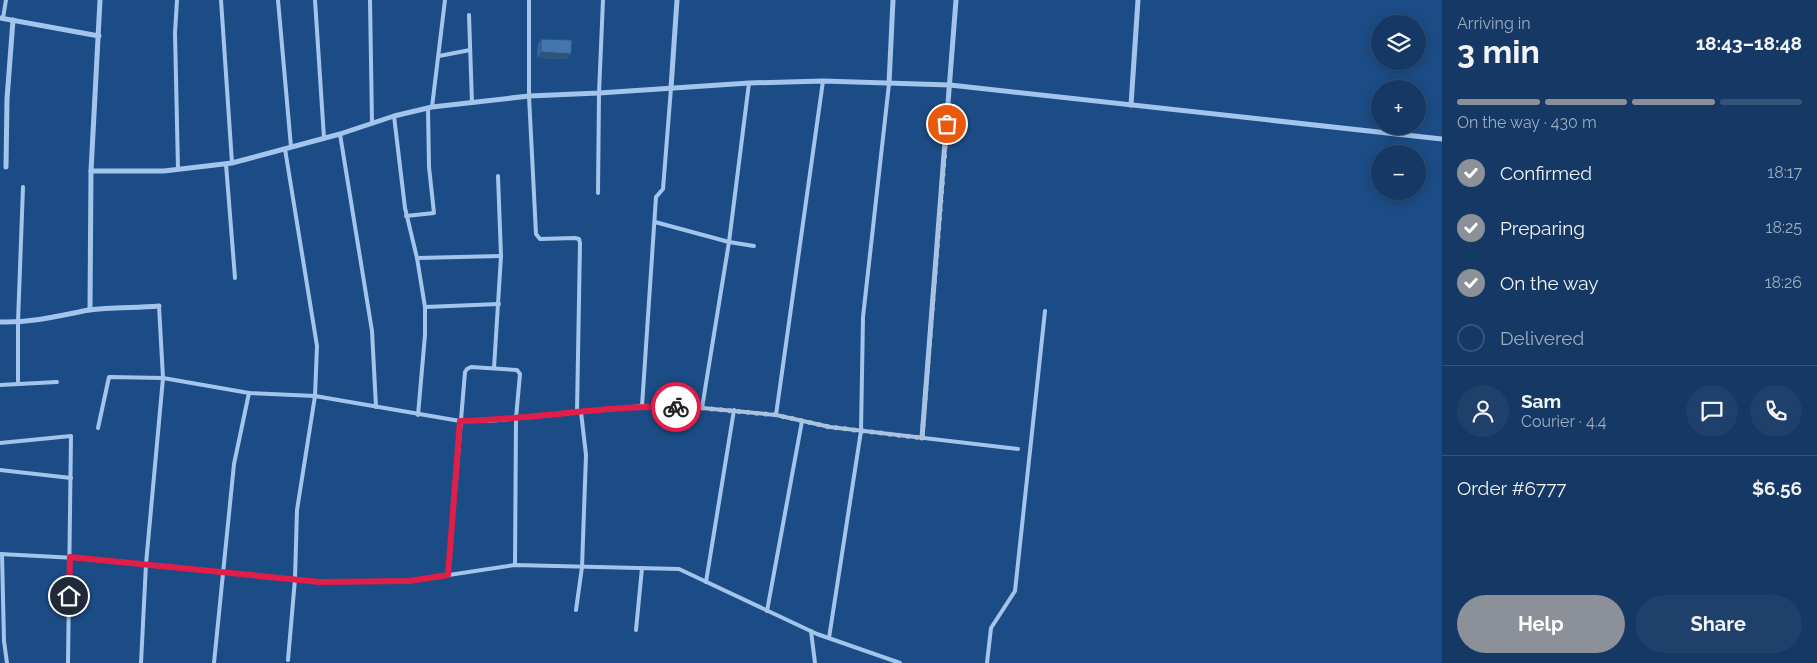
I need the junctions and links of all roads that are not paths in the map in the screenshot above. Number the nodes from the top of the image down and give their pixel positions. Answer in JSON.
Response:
{"nodes":[{"id":1,"x":6,"y":0,"type":"edge"},
{"id":2,"x":100,"y":0,"type":"edge"},
{"id":3,"x":177,"y":0,"type":"edge"},
{"id":4,"x":221,"y":0,"type":"edge"},
{"id":5,"x":278,"y":0,"type":"edge"},
{"id":6,"x":315,"y":0,"type":"edge"},
{"id":7,"x":370,"y":0,"type":"edge"},
{"id":8,"x":445,"y":0,"type":"edge"},
{"id":9,"x":530,"y":0,"type":"edge"},
{"id":10,"x":603,"y":0,"type":"edge"},
{"id":11,"x":677,"y":0,"type":"edge"},
{"id":12,"x":893,"y":0,"type":"edge"},
{"id":13,"x":956,"y":0,"type":"edge"},
{"id":14,"x":1138,"y":0,"type":"edge"},
{"id":15,"x":469,"y":14,"type":"dead end"},
{"id":16,"x":1,"y":18,"type":"edge"},
{"id":17,"x":13,"y":20,"type":"junction"},
{"id":18,"x":99,"y":36,"type":"junction"},
{"id":19,"x":470,"y":50,"type":"junction"},
{"id":20,"x":439,"y":56,"type":"junction"},
{"id":21,"x":823,"y":81,"type":"junction"},
{"id":22,"x":749,"y":83,"type":"junction"},
{"id":23,"x":889,"y":84,"type":"junction"},
{"id":24,"x":950,"y":85,"type":"junction"},
{"id":25,"x":671,"y":88,"type":"junction"},
{"id":26,"x":599,"y":93,"type":"junction"},
{"id":27,"x":529,"y":96,"type":"junction"},
{"id":28,"x":0,"y":100,"type":"edge"},
{"id":29,"x":8,"y":100,"type":"junction"},
{"id":30,"x":472,"y":103,"type":"junction"},
{"id":31,"x":1131,"y":105,"type":"junction"},
{"id":32,"x":430,"y":107,"type":"junction"},
{"id":33,"x":394,"y":116,"type":"junction"},
{"id":34,"x":372,"y":123,"type":"junction"},
{"id":35,"x":340,"y":134,"type":"junction"},
{"id":36,"x":324,"y":138,"type":"junction"},
{"id":37,"x":1442,"y":139,"type":"edge"},
{"id":38,"x":291,"y":147,"type":"junction"},
{"id":39,"x":284,"y":149,"type":"junction"},
{"id":40,"x":229,"y":163,"type":"junction"},
{"id":41,"x":6,"y":167,"type":"dead end"},
{"id":42,"x":178,"y":169,"type":"junction"},
{"id":43,"x":91,"y":171,"type":"junction"},
{"id":44,"x":498,"y":176,"type":"dead end"},
{"id":45,"x":23,"y":187,"type":"dead end"},
{"id":46,"x":598,"y":194,"type":"dead end"},
{"id":47,"x":406,"y":216,"type":"junction"},
{"id":48,"x":655,"y":222,"type":"junction"},
{"id":49,"x":729,"y":242,"type":"junction"},
{"id":50,"x":754,"y":246,"type":"dead end"},
{"id":51,"x":501,"y":256,"type":"junction"},
{"id":52,"x":417,"y":258,"type":"junction"},
{"id":53,"x":235,"y":278,"type":"dead end"},
{"id":54,"x":499,"y":304,"type":"junction"},
{"id":55,"x":159,"y":306,"type":"joint"},
{"id":56,"x":424,"y":307,"type":"junction"},
{"id":57,"x":90,"y":310,"type":"junction"},
{"id":58,"x":1045,"y":310,"type":"dead end"},
{"id":59,"x":0,"y":322,"type":"edge"},
{"id":60,"x":18,"y":322,"type":"junction"},
{"id":61,"x":494,"y":368,"type":"junction"},
{"id":62,"x":163,"y":378,"type":"junction"},
{"id":63,"x":57,"y":382,"type":"dead end"},
{"id":64,"x":0,"y":384,"type":"edge"},
{"id":65,"x":18,"y":384,"type":"junction"},
{"id":66,"x":249,"y":393,"type":"junction"},
{"id":67,"x":315,"y":396,"type":"junction"},
{"id":68,"x":642,"y":406,"type":"junction"},
{"id":69,"x":376,"y":407,"type":"junction"},
{"id":70,"x":702,"y":408,"type":"junction"},
{"id":71,"x":734,"y":410,"type":"junction"},
{"id":72,"x":579,"y":412,"type":"junction"},
{"id":73,"x":418,"y":415,"type":"junction"},
{"id":74,"x":776,"y":415,"type":"junction"},
{"id":75,"x":516,"y":418,"type":"junction"},
{"id":76,"x":460,"y":421,"type":"junction"},
{"id":77,"x":802,"y":421,"type":"junction"},
{"id":78,"x":98,"y":428,"type":"dead end"},
{"id":79,"x":861,"y":431,"type":"junction"},
{"id":80,"x":922,"y":438,"type":"junction"},
{"id":81,"x":0,"y":443,"type":"edge"},
{"id":82,"x":1018,"y":449,"type":"dead end"},
{"id":83,"x":0,"y":470,"type":"edge"},
{"id":84,"x":71,"y":478,"type":"junction"},
{"id":85,"x":1,"y":554,"type":"edge"},
{"id":86,"x":70,"y":557,"type":"junction"},
{"id":87,"x":146,"y":564,"type":"junction"},
{"id":88,"x":515,"y":565,"type":"junction"},
{"id":89,"x":582,"y":567,"type":"junction"},
{"id":90,"x":642,"y":568,"type":"junction"},
{"id":91,"x":223,"y":572,"type":"junction"},
{"id":92,"x":448,"y":575,"type":"junction"},
{"id":93,"x":295,"y":579,"type":"junction"},
{"id":94,"x":706,"y":582,"type":"junction"},
{"id":95,"x":576,"y":610,"type":"dead end"},
{"id":96,"x":766,"y":611,"type":"junction"},
{"id":97,"x":636,"y":630,"type":"dead end"},
{"id":98,"x":811,"y":631,"type":"junction"},
{"id":99,"x":829,"y":638,"type":"junction"},
{"id":100,"x":288,"y":660,"type":"dead end"},
{"id":101,"x":7,"y":663,"type":"edge"},
{"id":102,"x":68,"y":663,"type":"edge"},
{"id":103,"x":141,"y":663,"type":"edge"},
{"id":104,"x":214,"y":663,"type":"edge"},
{"id":105,"x":815,"y":663,"type":"edge"},
{"id":106,"x":900,"y":663,"type":"edge"},
{"id":107,"x":987,"y":663,"type":"edge"}],
"edges":[{"from":1,"to":16,"type":"lane"},
{"from":2,"to":18,"type":"street"},
{"from":3,"to":42,"type":"lane"},
{"from":4,"to":40,"type":"lane"},
{"from":5,"to":38,"type":"lane"},
{"from":6,"to":36,"type":"lane"},
{"from":7,"to":34,"type":"lane"},
{"from":8,"to":20,"type":"lane"},
{"from":9,"to":27,"type":"lane"},
{"from":10,"to":26,"type":"lane"},
{"from":11,"to":25,"type":"street"},
{"from":12,"to":23,"type":"street"},
{"from":13,"to":24,"type":"street"},
{"from":14,"to":31,"type":"street"},
{"from":15,"to":19,"type":"lane"},
{"from":16,"to":17,"type":"street"},
{"from":17,"to":18,"type":"street"},
{"from":17,"to":29,"type":"street"},
{"from":18,"to":43,"type":"street"},
{"from":19,"to":20,"type":"lane"},
{"from":19,"to":30,"type":"lane"},
{"from":20,"to":32,"type":"lane"},
{"from":21,"to":22,"type":"street"},
{"from":21,"to":23,"type":"street"},
{"from":21,"to":74,"type":"lane"},
{"from":22,"to":25,"type":"street"},
{"from":22,"to":49,"type":"lane"},
{"from":23,"to":24,"type":"street"},
{"from":23,"to":79,"type":"lane"},
{"from":24,"to":31,"type":"street"},
{"from":24,"to":80,"type":"street"},
{"from":25,"to":26,"type":"street"},
{"from":25,"to":48,"type":"lane"},
{"from":26,"to":27,"type":"street"},
{"from":26,"to":46,"type":"lane"},
{"from":27,"to":30,"type":"street"},
{"from":27,"to":72,"type":"lane"},
{"from":28,"to":29,"type":"lane"},
{"from":29,"to":41,"type":"street"},
{"from":30,"to":32,"type":"street"},
{"from":31,"to":37,"type":"street"},
{"from":32,"to":33,"type":"street"},
{"from":32,"to":47,"type":"lane"},
{"from":33,"to":34,"type":"street"},
{"from":33,"to":47,"type":"lane"},
{"from":34,"to":35,"type":"street"},
{"from":35,"to":36,"type":"street"},
{"from":35,"to":69,"type":"lane"},
{"from":36,"to":38,"type":"street"},
{"from":38,"to":39,"type":"street"},
{"from":39,"to":40,"type":"street"},
{"from":39,"to":67,"type":"lane"},
{"from":40,"to":42,"type":"street"},
{"from":40,"to":53,"type":"lane"},
{"from":42,"to":43,"type":"street"},
{"from":43,"to":57,"type":"street"},
{"from":44,"to":51,"type":"lane"},
{"from":45,"to":60,"type":"lane"},
{"from":47,"to":52,"type":"lane"},
{"from":48,"to":49,"type":"lane"},
{"from":48,"to":68,"type":"lane"},
{"from":49,"to":50,"type":"lane"},
{"from":49,"to":70,"type":"lane"},
{"from":51,"to":52,"type":"lane"},
{"from":51,"to":54,"type":"lane"},
{"from":52,"to":56,"type":"lane"},
{"from":54,"to":56,"type":"lane"},
{"from":54,"to":61,"type":"lane"},
{"from":55,"to":57,"type":"street"},
{"from":55,"to":62,"type":"lane"},
{"from":56,"to":73,"type":"lane"},
{"from":57,"to":60,"type":"street"},
{"from":58,"to":107,"type":"lane"},
{"from":59,"to":60,"type":"street"},
{"from":60,"to":65,"type":"lane"},
{"from":61,"to":75,"type":"lane"},
{"from":61,"to":76,"type":"lane"},
{"from":62,"to":66,"type":"lane"},
{"from":62,"to":78,"type":"lane"},
{"from":62,"to":87,"type":"lane"},
{"from":63,"to":65,"type":"lane"},
{"from":64,"to":65,"type":"lane"},
{"from":66,"to":67,"type":"lane"},
{"from":66,"to":91,"type":"lane"},
{"from":67,"to":69,"type":"lane"},
{"from":67,"to":93,"type":"lane"},
{"from":68,"to":70,"type":"lane"},
{"from":68,"to":72,"type":"lane"},
{"from":69,"to":73,"type":"lane"},
{"from":70,"to":71,"type":"lane"},
{"from":71,"to":74,"type":"lane"},
{"from":71,"to":94,"type":"lane"},
{"from":72,"to":75,"type":"lane"},
{"from":72,"to":89,"type":"lane"},
{"from":73,"to":76,"type":"lane"},
{"from":74,"to":77,"type":"lane"},
{"from":75,"to":76,"type":"lane"},
{"from":75,"to":88,"type":"lane"},
{"from":76,"to":92,"type":"lane"},
{"from":77,"to":79,"type":"lane"},
{"from":77,"to":96,"type":"lane"},
{"from":79,"to":80,"type":"lane"},
{"from":79,"to":99,"type":"lane"},
{"from":80,"to":82,"type":"lane"},
{"from":81,"to":84,"type":"lane"},
{"from":83,"to":84,"type":"lane"},
{"from":84,"to":86,"type":"lane"},
{"from":85,"to":86,"type":"lane"},
{"from":85,"to":101,"type":"lane"},
{"from":86,"to":87,"type":"lane"},
{"from":86,"to":102,"type":"lane"},
{"from":87,"to":91,"type":"lane"},
{"from":87,"to":103,"type":"lane"},
{"from":88,"to":89,"type":"lane"},
{"from":88,"to":92,"type":"lane"},
{"from":89,"to":90,"type":"lane"},
{"from":89,"to":95,"type":"lane"},
{"from":90,"to":94,"type":"lane"},
{"from":90,"to":97,"type":"lane"},
{"from":91,"to":93,"type":"lane"},
{"from":91,"to":104,"type":"lane"},
{"from":92,"to":93,"type":"lane"},
{"from":93,"to":100,"type":"lane"},
{"from":94,"to":96,"type":"lane"},
{"from":96,"to":98,"type":"lane"},
{"from":98,"to":99,"type":"lane"},
{"from":98,"to":105,"type":"lane"},
{"from":99,"to":106,"type":"lane"}]}
